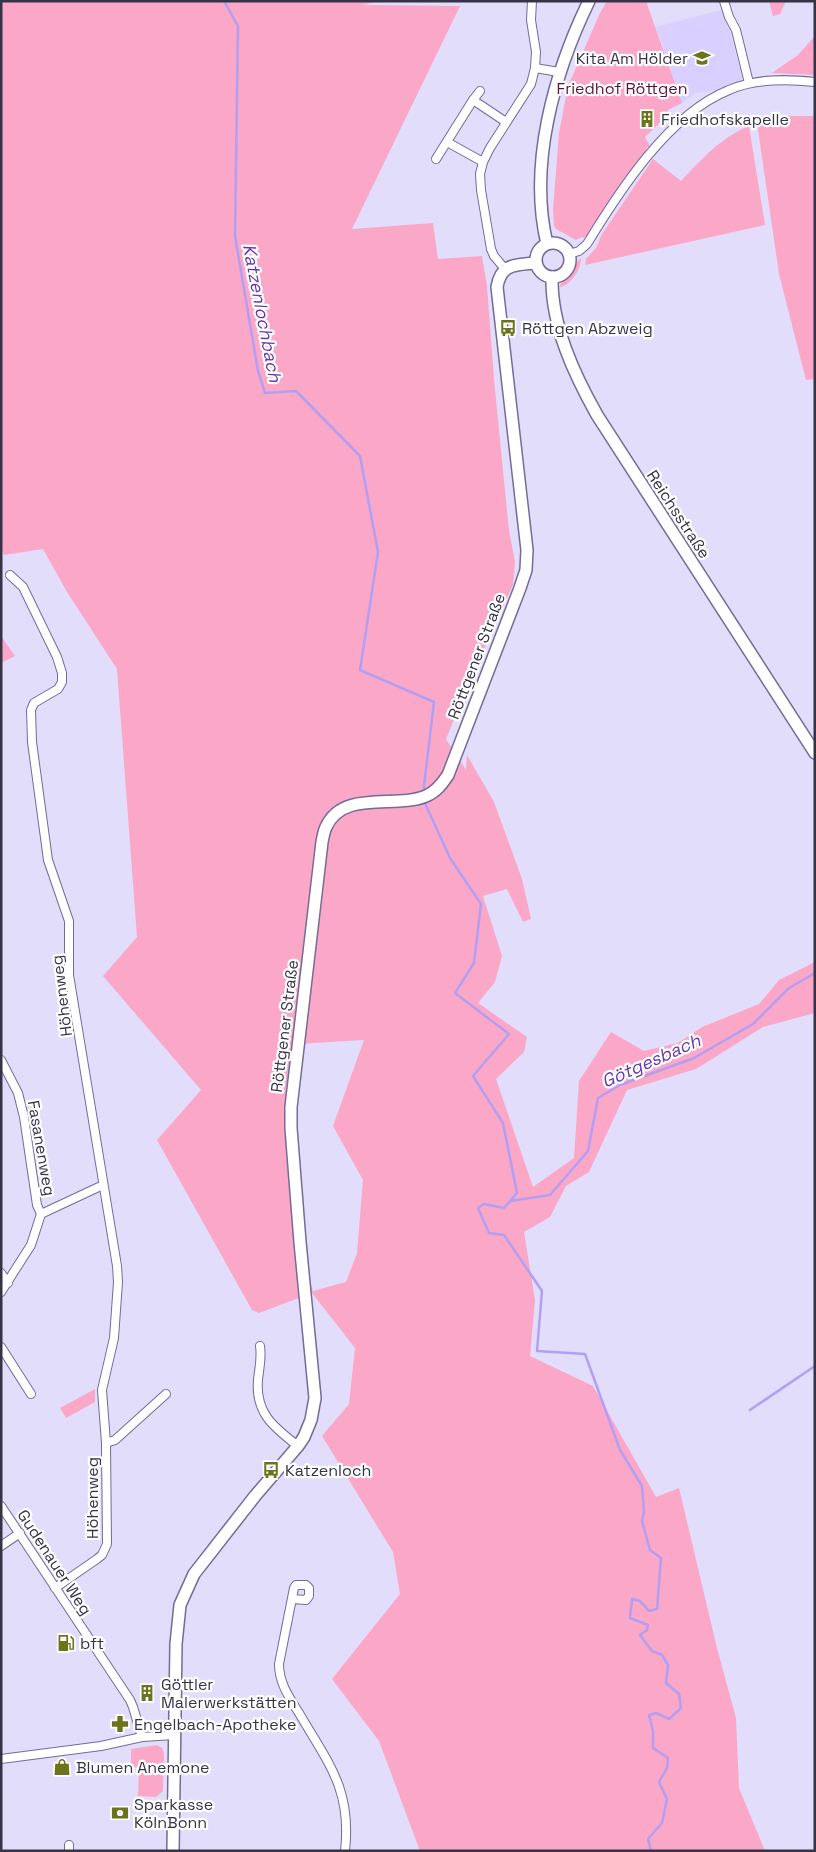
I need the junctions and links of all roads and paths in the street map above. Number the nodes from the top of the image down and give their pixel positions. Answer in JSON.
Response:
{"nodes":[{"id":1,"x":532,"y":1,"type":"edge"},
{"id":2,"x":589,"y":1,"type":"edge"},
{"id":3,"x":724,"y":1,"type":"edge"},
{"id":4,"x":535,"y":68,"type":"junction"},
{"id":5,"x":559,"y":72,"type":"junction"},
{"id":6,"x":815,"y":82,"type":"edge"},
{"id":7,"x":749,"y":83,"type":"junction"},
{"id":8,"x":480,"y":91,"type":"dead end"},
{"id":9,"x":473,"y":100,"type":"junction"},
{"id":10,"x":506,"y":122,"type":"junction"},
{"id":11,"x":448,"y":142,"type":"junction"},
{"id":12,"x":436,"y":159,"type":"dead end"},
{"id":13,"x":483,"y":162,"type":"junction"},
{"id":14,"x":547,"y":244,"type":"junction"},
{"id":15,"x":569,"y":254,"type":"junction"},
{"id":16,"x":536,"y":263,"type":"junction"},
{"id":17,"x":505,"y":269,"type":"junction"},
{"id":18,"x":552,"y":277,"type":"junction"},
{"id":19,"x":10,"y":575,"type":"dead end"},
{"id":20,"x":815,"y":753,"type":"edge"},
{"id":21,"x":1,"y":1060,"type":"edge"},
{"id":22,"x":103,"y":1186,"type":"junction"},
{"id":23,"x":41,"y":1214,"type":"junction"},
{"id":24,"x":1,"y":1273,"type":"edge"},
{"id":25,"x":8,"y":1283,"type":"junction"},
{"id":26,"x":1,"y":1292,"type":"edge"},
{"id":27,"x":260,"y":1346,"type":"dead end"},
{"id":28,"x":1,"y":1347,"type":"edge"},
{"id":29,"x":32,"y":1394,"type":"dead end"},
{"id":30,"x":166,"y":1394,"type":"dead end"},
{"id":31,"x":106,"y":1444,"type":"junction"},
{"id":32,"x":298,"y":1446,"type":"junction"},
{"id":33,"x":1,"y":1506,"type":"edge"},
{"id":34,"x":20,"y":1534,"type":"junction"},
{"id":35,"x":1,"y":1546,"type":"edge"},
{"id":36,"x":55,"y":1588,"type":"junction"},
{"id":37,"x":293,"y":1599,"type":"dead end"},
{"id":38,"x":174,"y":1735,"type":"junction"},
{"id":39,"x":142,"y":1737,"type":"junction"},
{"id":40,"x":1,"y":1759,"type":"edge"},
{"id":41,"x":174,"y":1851,"type":"edge"},
{"id":42,"x":345,"y":1851,"type":"edge"}],
"edges":[{"from":1,"to":4,"type":"street"},
{"from":2,"to":5,"type":"street"},
{"from":3,"to":7,"type":"street"},
{"from":4,"to":5,"type":"street"},
{"from":4,"to":10,"type":"street"},
{"from":5,"to":14,"type":"street"},
{"from":6,"to":7,"type":"street"},
{"from":7,"to":15,"type":"street"},
{"from":8,"to":9,"type":"street"},
{"from":9,"to":10,"type":"street"},
{"from":9,"to":11,"type":"street"},
{"from":10,"to":13,"type":"street"},
{"from":11,"to":12,"type":"street"},
{"from":11,"to":13,"type":"street"},
{"from":13,"to":17,"type":"street"},
{"from":14,"to":15,"type":"street"},
{"from":14,"to":16,"type":"street"},
{"from":15,"to":18,"type":"street"},
{"from":16,"to":17,"type":"street"},
{"from":16,"to":18,"type":"street"},
{"from":17,"to":32,"type":"street","name":"Röttgener Straße"},
{"from":18,"to":20,"type":"street","name":"Reichsstraße"},
{"from":19,"to":22,"type":"street","name":"Höhenweg"},
{"from":21,"to":23,"type":"street","name":"Fasanenweg"},
{"from":22,"to":23,"type":"street"},
{"from":22,"to":31,"type":"street","name":"Höhenweg"},
{"from":23,"to":25,"type":"street"},
{"from":24,"to":25,"type":"street"},
{"from":25,"to":26,"type":"street"},
{"from":27,"to":32,"type":"street"},
{"from":28,"to":29,"type":"street"},
{"from":30,"to":31,"type":"street","name":"Höhenweg"},
{"from":31,"to":36,"type":"street","name":"Höhenweg"},
{"from":32,"to":38,"type":"street","name":"Röttgener Straße"},
{"from":33,"to":34,"type":"street","name":"Gudenauer Weg"},
{"from":34,"to":35,"type":"street"},
{"from":34,"to":36,"type":"street","name":"Gudenauer Weg"},
{"from":36,"to":39,"type":"street","name":"Gudenauer Weg"},
{"from":37,"to":42,"type":"street"},
{"from":38,"to":39,"type":"street"},
{"from":38,"to":41,"type":"street","name":"Röttgener Straße"},
{"from":39,"to":40,"type":"street"}]}
